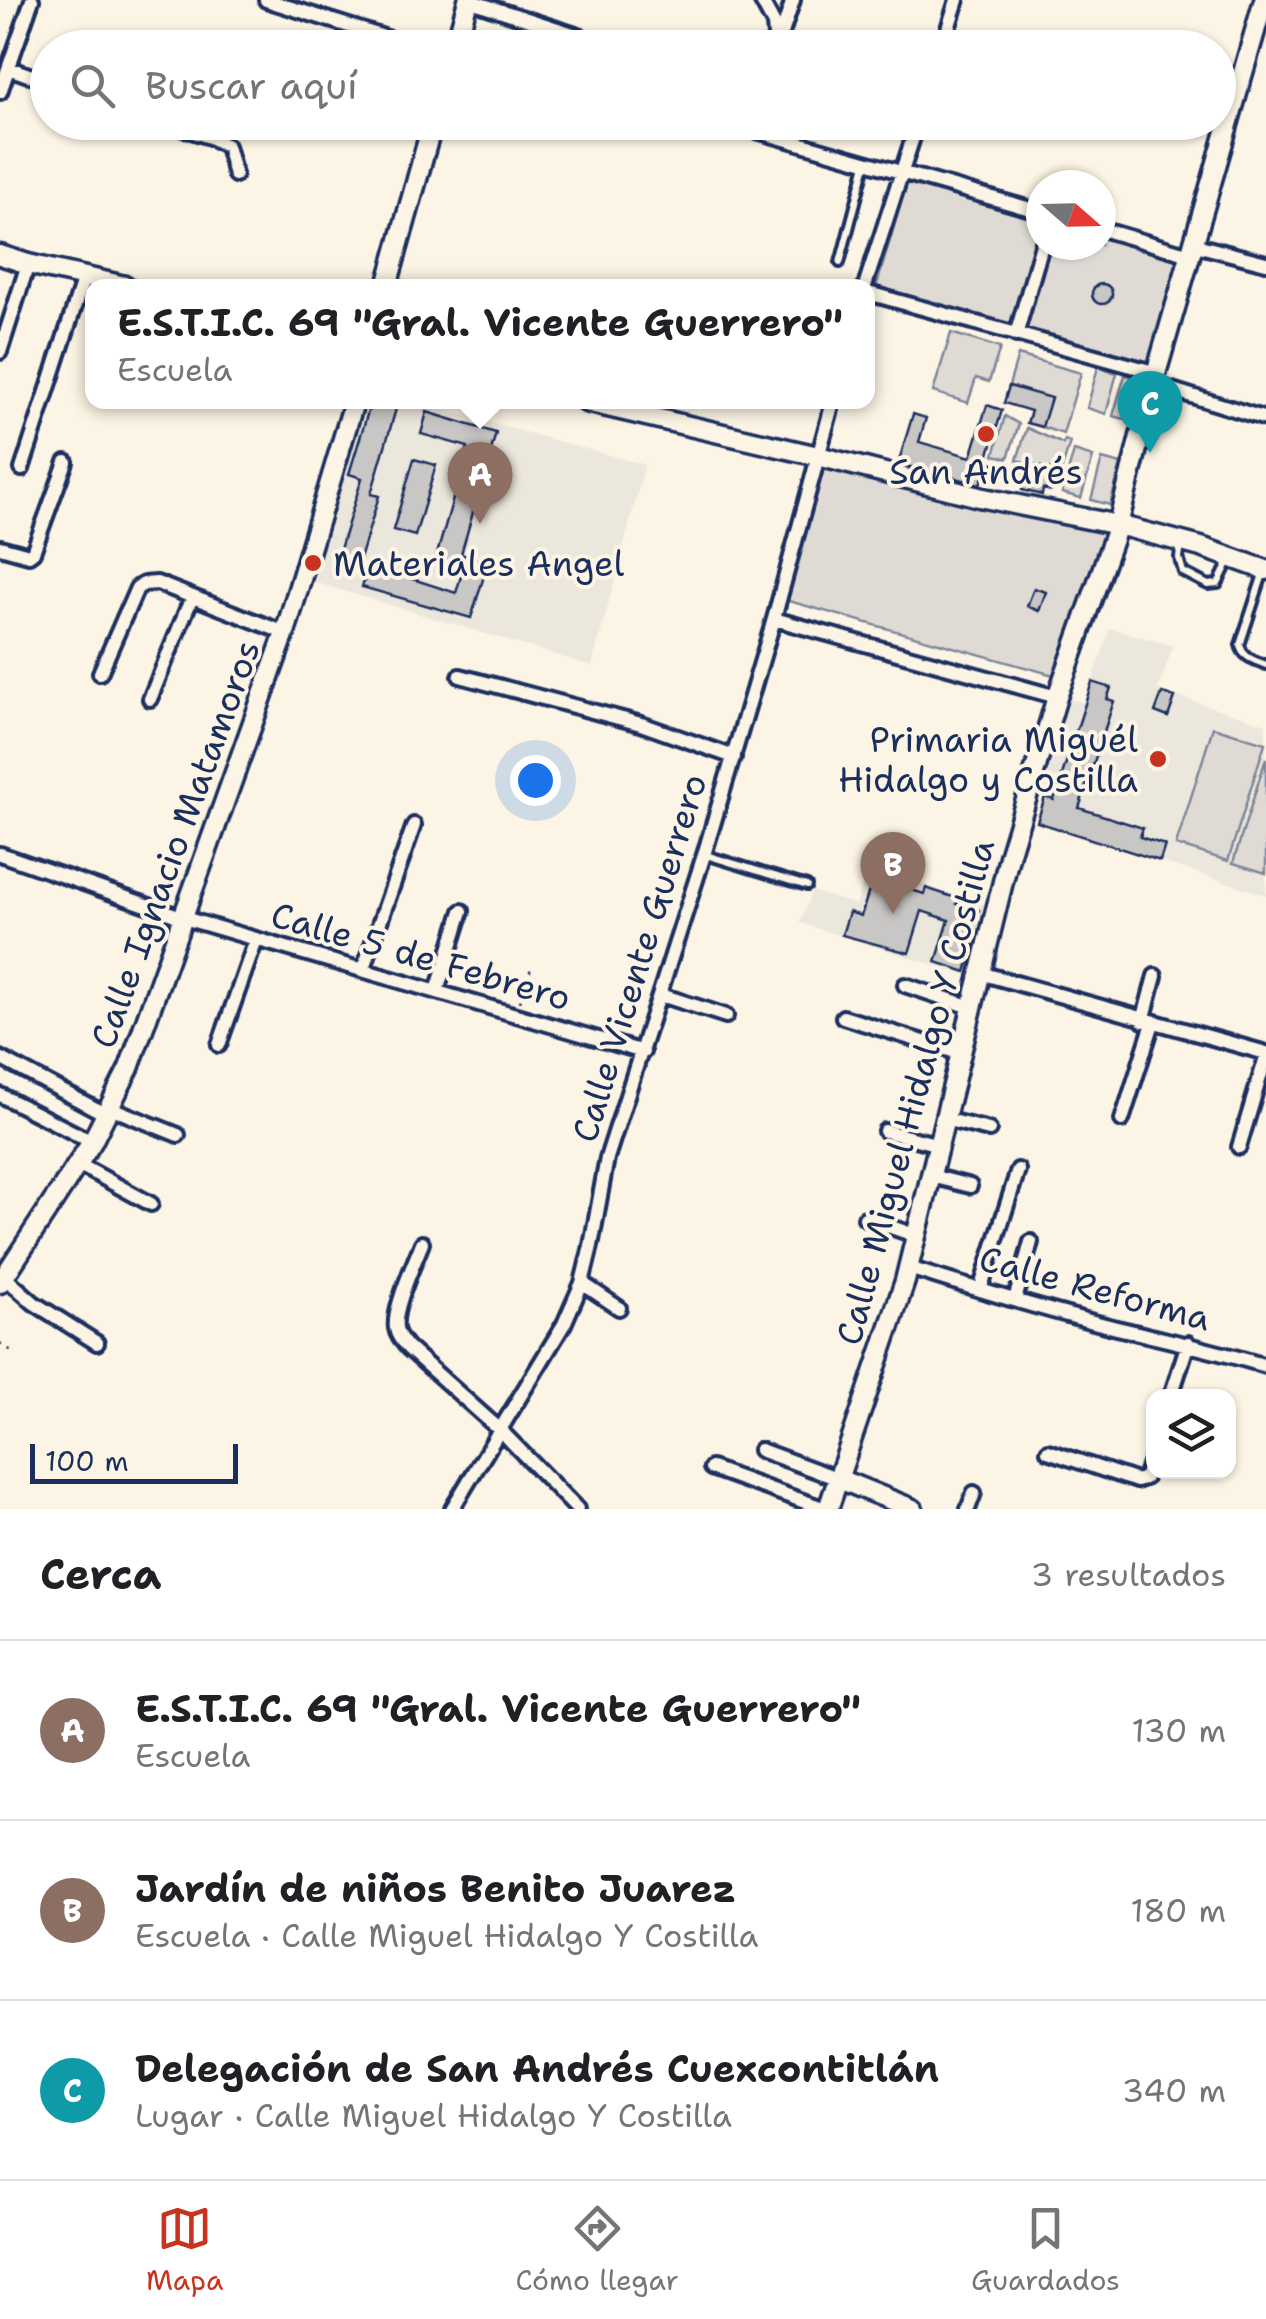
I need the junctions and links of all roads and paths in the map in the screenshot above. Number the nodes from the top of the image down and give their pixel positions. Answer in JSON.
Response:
{"nodes":[{"id":1,"x":32,"y":0,"type":"edge"},
{"id":2,"x":266,"y":0,"type":"edge"},
{"id":3,"x":468,"y":0,"type":"edge"},
{"id":4,"x":761,"y":0,"type":"edge"},
{"id":5,"x":793,"y":0,"type":"edge"},
{"id":6,"x":957,"y":0,"type":"edge"},
{"id":7,"x":1264,"y":0,"type":"edge"},
{"id":8,"x":362,"y":30,"type":"edge"},
{"id":9,"x":459,"y":30,"type":"edge"},
{"id":10,"x":560,"y":30,"type":"edge"},
{"id":11,"x":775,"y":30,"type":"edge"},
{"id":12,"x":783,"y":30,"type":"edge"},
{"id":13,"x":948,"y":30,"type":"edge"},
{"id":14,"x":8,"y":68,"type":"junction"},
{"id":15,"x":30,"y":76,"type":"edge"},
{"id":16,"x":0,"y":92,"type":"edge"},
{"id":17,"x":1236,"y":96,"type":"edge"},
{"id":18,"x":216,"y":140,"type":"edge"},
{"id":19,"x":428,"y":140,"type":"edge"},
{"id":20,"x":796,"y":140,"type":"edge"},
{"id":21,"x":912,"y":140,"type":"edge"},
{"id":22,"x":1223,"y":140,"type":"edge"},
{"id":23,"x":866,"y":163,"type":"junction"},
{"id":24,"x":902,"y":172,"type":"junction"},
{"id":25,"x":234,"y":175,"type":"dead end"},
{"id":26,"x":1026,"y":208,"type":"edge"},
{"id":27,"x":1116,"y":232,"type":"edge"},
{"id":28,"x":1191,"y":249,"type":"junction"},
{"id":29,"x":0,"y":255,"type":"edge"},
{"id":30,"x":1038,"y":260,"type":"edge"},
{"id":31,"x":1266,"y":262,"type":"edge"},
{"id":32,"x":840,"y":263,"type":"dead end"},
{"id":33,"x":28,"y":264,"type":"junction"},
{"id":34,"x":84,"y":277,"type":"junction"},
{"id":35,"x":93,"y":279,"type":"edge"},
{"id":36,"x":388,"y":279,"type":"edge"},
{"id":37,"x":869,"y":279,"type":"edge"},
{"id":38,"x":875,"y":293,"type":"edge"},
{"id":39,"x":1016,"y":334,"type":"junction"},
{"id":40,"x":0,"y":352,"type":"edge"},
{"id":41,"x":1155,"y":379,"type":"junction"},
{"id":42,"x":352,"y":409,"type":"edge"},
{"id":43,"x":616,"y":409,"type":"edge"},
{"id":44,"x":831,"y":409,"type":"edge"},
{"id":45,"x":1266,"y":418,"type":"edge"},
{"id":46,"x":818,"y":456,"type":"junction"},
{"id":47,"x":66,"y":462,"type":"dead end"},
{"id":48,"x":22,"y":469,"type":"dead end"},
{"id":49,"x":1118,"y":525,"type":"junction"},
{"id":50,"x":1182,"y":542,"type":"junction"},
{"id":51,"x":0,"y":547,"type":"edge"},
{"id":52,"x":1231,"y":558,"type":"junction"},
{"id":53,"x":1265,"y":570,"type":"edge"},
{"id":54,"x":192,"y":597,"type":"junction"},
{"id":55,"x":774,"y":619,"type":"junction"},
{"id":56,"x":285,"y":633,"type":"junction"},
{"id":57,"x":1266,"y":665,"type":"edge"},
{"id":58,"x":100,"y":673,"type":"dead end"},
{"id":59,"x":460,"y":676,"type":"dead end"},
{"id":60,"x":1056,"y":697,"type":"junction"},
{"id":61,"x":150,"y":698,"type":"dead end"},
{"id":62,"x":734,"y":756,"type":"junction"},
{"id":63,"x":414,"y":825,"type":"dead end"},
{"id":64,"x":0,"y":854,"type":"edge"},
{"id":65,"x":704,"y":855,"type":"junction"},
{"id":66,"x":807,"y":886,"type":"dead end"},
{"id":67,"x":462,"y":911,"type":"dead end"},
{"id":68,"x":184,"y":918,"type":"junction"},
{"id":69,"x":256,"y":940,"type":"junction"},
{"id":70,"x":532,"y":965,"type":"dead end"},
{"id":71,"x":363,"y":970,"type":"junction"},
{"id":72,"x":980,"y":974,"type":"junction"},
{"id":73,"x":1155,"y":976,"type":"dead end"},
{"id":74,"x":905,"y":985,"type":"dead end"},
{"id":75,"x":436,"y":992,"type":"junction"},
{"id":76,"x":661,"y":995,"type":"junction"},
{"id":77,"x":971,"y":1007,"type":"junction"},
{"id":78,"x":516,"y":1014,"type":"junction"},
{"id":79,"x":726,"y":1016,"type":"dead end"},
{"id":80,"x":842,"y":1017,"type":"dead end"},
{"id":81,"x":1148,"y":1022,"type":"junction"},
{"id":82,"x":218,"y":1045,"type":"dead end"},
{"id":83,"x":642,"y":1052,"type":"junction"},
{"id":84,"x":960,"y":1053,"type":"junction"},
{"id":85,"x":1266,"y":1055,"type":"edge"},
{"id":86,"x":0,"y":1058,"type":"edge"},
{"id":87,"x":0,"y":1095,"type":"edge"},
{"id":88,"x":109,"y":1112,"type":"junction"},
{"id":89,"x":944,"y":1119,"type":"junction"},
{"id":90,"x":1122,"y":1120,"type":"dead end"},
{"id":91,"x":886,"y":1130,"type":"dead end"},
{"id":92,"x":989,"y":1130,"type":"dead end"},
{"id":93,"x":178,"y":1135,"type":"dead end"},
{"id":94,"x":92,"y":1142,"type":"junction"},
{"id":95,"x":939,"y":1145,"type":"junction"},
{"id":96,"x":1239,"y":1147,"type":"dead end"},
{"id":97,"x":78,"y":1164,"type":"junction"},
{"id":98,"x":1018,"y":1170,"type":"dead end"},
{"id":99,"x":931,"y":1176,"type":"junction"},
{"id":100,"x":970,"y":1186,"type":"dead end"},
{"id":101,"x":151,"y":1204,"type":"dead end"},
{"id":102,"x":865,"y":1218,"type":"dead end"},
{"id":103,"x":917,"y":1236,"type":"junction"},
{"id":104,"x":422,"y":1242,"type":"dead end"},
{"id":105,"x":1032,"y":1242,"type":"dead end"},
{"id":106,"x":909,"y":1268,"type":"junction"},
{"id":107,"x":1,"y":1277,"type":"edge"},
{"id":108,"x":582,"y":1283,"type":"junction"},
{"id":109,"x":864,"y":1290,"type":"dead end"},
{"id":110,"x":980,"y":1290,"type":"junction"},
{"id":111,"x":1015,"y":1300,"type":"junction"},
{"id":112,"x":899,"y":1302,"type":"junction"},
{"id":113,"x":619,"y":1308,"type":"dead end"},
{"id":114,"x":0,"y":1343,"type":"edge"},
{"id":115,"x":1188,"y":1343,"type":"junction"},
{"id":116,"x":97,"y":1344,"type":"dead end"},
{"id":117,"x":16,"y":1354,"type":"dead end"},
{"id":118,"x":1266,"y":1366,"type":"edge"},
{"id":119,"x":1173,"y":1389,"type":"edge"},
{"id":120,"x":501,"y":1430,"type":"junction"},
{"id":121,"x":760,"y":1450,"type":"dead end"},
{"id":122,"x":1048,"y":1451,"type":"dead end"},
{"id":123,"x":712,"y":1468,"type":"dead end"},
{"id":124,"x":1146,"y":1475,"type":"edge"},
{"id":125,"x":839,"y":1479,"type":"junction"},
{"id":126,"x":974,"y":1493,"type":"dead end"},
{"id":127,"x":452,"y":1509,"type":"edge"},
{"id":128,"x":576,"y":1509,"type":"edge"},
{"id":129,"x":826,"y":1509,"type":"edge"},
{"id":130,"x":913,"y":1509,"type":"edge"},
{"id":131,"x":968,"y":1509,"type":"edge"}],
"edges":[{"from":1,"to":14,"type":"street"},
{"from":2,"to":8,"type":"street"},
{"from":3,"to":9,"type":"main road"},
{"from":3,"to":10,"type":"street"},
{"from":4,"to":11,"type":"street"},
{"from":5,"to":12,"type":"street"},
{"from":6,"to":13,"type":"street"},
{"from":7,"to":17,"type":"main road","name":"Calle Miguel Hidalgo Y Costilla"},
{"from":14,"to":15,"type":"street"},
{"from":14,"to":16,"type":"street"},
{"from":18,"to":25,"type":"street"},
{"from":19,"to":36,"type":"main road"},
{"from":20,"to":23,"type":"street"},
{"from":21,"to":24,"type":"street"},
{"from":22,"to":28,"type":"main road","name":"Calle Miguel Hidalgo Y Costilla"},
{"from":23,"to":24,"type":"street"},
{"from":23,"to":32,"type":"lane"},
{"from":24,"to":26,"type":"street"},
{"from":24,"to":37,"type":"street"},
{"from":27,"to":28,"type":"street"},
{"from":28,"to":31,"type":"street"},
{"from":28,"to":41,"type":"main road","name":"Calle Miguel Hidalgo Y Costilla"},
{"from":29,"to":33,"type":"main road"},
{"from":30,"to":39,"type":"street"},
{"from":33,"to":34,"type":"main road"},
{"from":33,"to":40,"type":"street"},
{"from":34,"to":35,"type":"main road"},
{"from":34,"to":48,"type":"street"},
{"from":38,"to":39,"type":"street"},
{"from":39,"to":41,"type":"street"},
{"from":41,"to":45,"type":"street"},
{"from":41,"to":49,"type":"main road","name":"Calle Miguel Hidalgo Y Costilla"},
{"from":42,"to":56,"type":"main road","name":"Calle Ignacio Matamoros"},
{"from":43,"to":46,"type":"main road"},
{"from":44,"to":46,"type":"street","name":"Calle Vicente Guerrero"},
{"from":46,"to":49,"type":"main road"},
{"from":46,"to":55,"type":"street","name":"Calle Vicente Guerrero"},
{"from":47,"to":51,"type":"street"},
{"from":49,"to":50,"type":"main road"},
{"from":49,"to":60,"type":"main road","name":"Calle Miguel Hidalgo Y Costilla"},
{"from":50,"to":52,"type":"main road"},
{"from":50,"to":52,"type":"lane"},
{"from":52,"to":53,"type":"main road"},
{"from":53,"to":57,"type":"lane"},
{"from":54,"to":56,"type":"street"},
{"from":54,"to":58,"type":"street"},
{"from":54,"to":61,"type":"street"},
{"from":55,"to":60,"type":"street"},
{"from":55,"to":62,"type":"street","name":"Calle Vicente Guerrero"},
{"from":56,"to":68,"type":"main road","name":"Calle Ignacio Matamoros"},
{"from":59,"to":62,"type":"street"},
{"from":60,"to":72,"type":"main road","name":"Calle Miguel Hidalgo Y Costilla"},
{"from":62,"to":65,"type":"street","name":"Calle Vicente Guerrero"},
{"from":63,"to":71,"type":"street"},
{"from":64,"to":68,"type":"street","name":"Calle 5 de Febrero"},
{"from":65,"to":66,"type":"lane"},
{"from":65,"to":76,"type":"street","name":"Calle Vicente Guerrero"},
{"from":67,"to":75,"type":"street"},
{"from":68,"to":69,"type":"street","name":"Calle 5 de Febrero"},
{"from":68,"to":88,"type":"main road","name":"Calle Ignacio Matamoros"},
{"from":69,"to":71,"type":"street","name":"Calle 5 de Febrero"},
{"from":69,"to":82,"type":"street"},
{"from":70,"to":78,"type":"path"},
{"from":71,"to":75,"type":"street","name":"Calle 5 de Febrero"},
{"from":72,"to":77,"type":"main road","name":"Calle Miguel Hidalgo Y Costilla"},
{"from":72,"to":81,"type":"street"},
{"from":73,"to":81,"type":"street"},
{"from":74,"to":77,"type":"street"},
{"from":75,"to":78,"type":"street","name":"Calle 5 de Febrero"},
{"from":76,"to":79,"type":"street"},
{"from":76,"to":83,"type":"street","name":"Calle Vicente Guerrero"},
{"from":77,"to":84,"type":"main road","name":"Calle Miguel Hidalgo Y Costilla"},
{"from":78,"to":83,"type":"street","name":"Calle 5 de Febrero"},
{"from":80,"to":84,"type":"street"},
{"from":81,"to":85,"type":"street"},
{"from":81,"to":90,"type":"street"},
{"from":83,"to":108,"type":"street","name":"Calle Vicente Guerrero"},
{"from":84,"to":89,"type":"main road","name":"Calle Miguel Hidalgo Y Costilla"},
{"from":85,"to":96,"type":"street"},
{"from":86,"to":88,"type":"street"},
{"from":87,"to":94,"type":"street"},
{"from":88,"to":93,"type":"street"},
{"from":88,"to":94,"type":"main road","name":"Calle Ignacio Matamoros"},
{"from":89,"to":92,"type":"street"},
{"from":89,"to":95,"type":"main road","name":"Calle Miguel Hidalgo Y Costilla"},
{"from":91,"to":95,"type":"street"},
{"from":94,"to":97,"type":"main road","name":"Calle Ignacio Matamoros"},
{"from":95,"to":99,"type":"main road","name":"Calle Miguel Hidalgo Y Costilla"},
{"from":97,"to":101,"type":"street"},
{"from":97,"to":107,"type":"main road","name":"Calle Ignacio Matamoros"},
{"from":98,"to":110,"type":"street"},
{"from":99,"to":100,"type":"street"},
{"from":99,"to":103,"type":"main road","name":"Calle Miguel Hidalgo Y Costilla"},
{"from":102,"to":103,"type":"street"},
{"from":103,"to":106,"type":"main road","name":"Calle Miguel Hidalgo Y Costilla"},
{"from":104,"to":120,"type":"street"},
{"from":105,"to":111,"type":"street"},
{"from":106,"to":110,"type":"street","name":"Calle Reforma"},
{"from":106,"to":112,"type":"main road","name":"Calle Miguel Hidalgo Y Costilla"},
{"from":107,"to":116,"type":"street"},
{"from":108,"to":113,"type":"street"},
{"from":108,"to":120,"type":"street","name":"Calle Vicente Guerrero"},
{"from":109,"to":112,"type":"path"},
{"from":110,"to":111,"type":"street","name":"Calle Reforma"},
{"from":111,"to":115,"type":"street","name":"Calle Reforma"},
{"from":112,"to":125,"type":"main road","name":"Calle Miguel Hidalgo Y Costilla"},
{"from":114,"to":117,"type":"path"},
{"from":115,"to":118,"type":"street","name":"Calle Reforma"},
{"from":115,"to":119,"type":"street"},
{"from":120,"to":127,"type":"street","name":"Calle Vicente Guerrero"},
{"from":120,"to":128,"type":"street"},
{"from":121,"to":125,"type":"street"},
{"from":122,"to":124,"type":"street"},
{"from":123,"to":129,"type":"street"},
{"from":125,"to":129,"type":"main road","name":"Calle Miguel Hidalgo Y Costilla"},
{"from":125,"to":130,"type":"main road"},
{"from":126,"to":131,"type":"street"}]}
